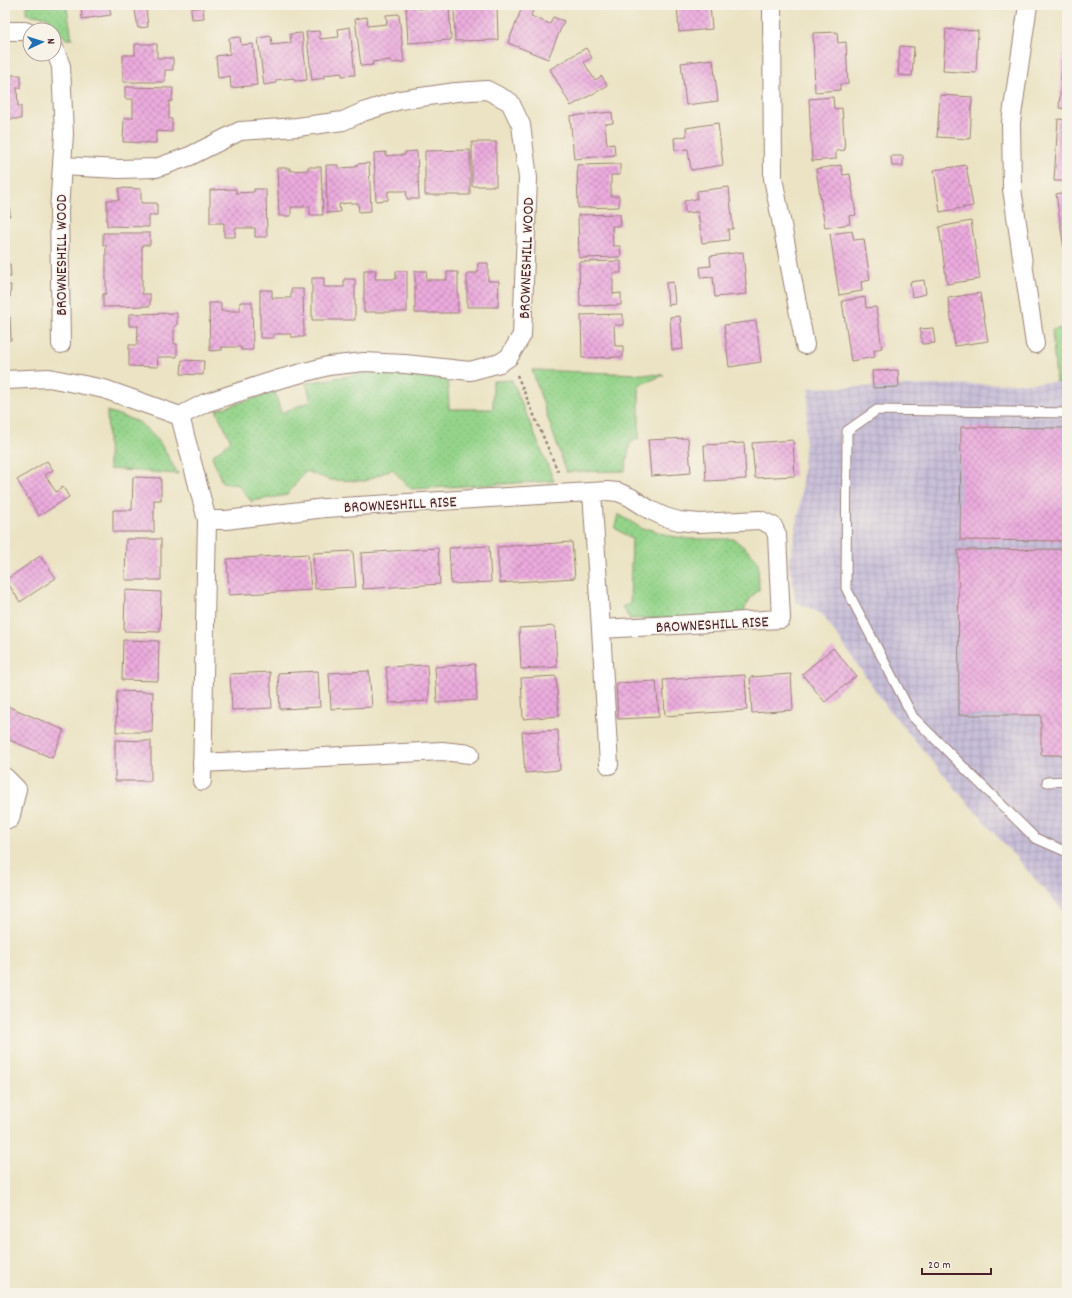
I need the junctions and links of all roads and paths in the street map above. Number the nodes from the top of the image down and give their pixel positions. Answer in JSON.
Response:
{"nodes":[{"id":1,"x":772,"y":5,"type":"edge"},
{"id":2,"x":1028,"y":5,"type":"edge"},
{"id":3,"x":5,"y":31,"type":"edge"},
{"id":4,"x":22,"y":31,"type":"edge"},
{"id":5,"x":59,"y":62,"type":"edge"},
{"id":6,"x":62,"y":166,"type":"junction"},
{"id":7,"x":61,"y":344,"type":"dead end"},
{"id":8,"x":1035,"y":344,"type":"dead end"},
{"id":9,"x":805,"y":345,"type":"dead end"},
{"id":10,"x":509,"y":357,"type":"junction"},
{"id":11,"x":5,"y":380,"type":"edge"},
{"id":12,"x":1067,"y":412,"type":"edge"},
{"id":13,"x":180,"y":416,"type":"junction"},
{"id":14,"x":592,"y":492,"type":"junction"},
{"id":15,"x":568,"y":493,"type":"junction"},
{"id":16,"x":208,"y":520,"type":"junction"},
{"id":17,"x":601,"y":629,"type":"junction"},
{"id":18,"x":470,"y":754,"type":"dead end"},
{"id":19,"x":202,"y":763,"type":"junction"},
{"id":20,"x":609,"y":765,"type":"dead end"},
{"id":21,"x":5,"y":777,"type":"edge"},
{"id":22,"x":202,"y":781,"type":"dead end"},
{"id":23,"x":1067,"y":781,"type":"edge"},
{"id":24,"x":1047,"y":782,"type":"dead end"},
{"id":25,"x":10,"y":819,"type":"dead end"},
{"id":26,"x":1067,"y":852,"type":"edge"}],
"edges":[{"from":1,"to":9,"type":"street"},
{"from":2,"to":8,"type":"street"},
{"from":3,"to":4,"type":"street"},
{"from":5,"to":6,"type":"street","name":"BROWNESHILL WOOD"},
{"from":6,"to":7,"type":"street","name":"BROWNESHILL WOOD"},
{"from":6,"to":10,"type":"street","name":"BROWNESHILL WOOD"},
{"from":10,"to":13,"type":"street"},
{"from":10,"to":15,"type":"path"},
{"from":11,"to":13,"type":"street"},
{"from":12,"to":26,"type":"lane"},
{"from":13,"to":16,"type":"street"},
{"from":14,"to":15,"type":"street","name":"BROWNESHILL RISE"},
{"from":14,"to":17,"type":"street"},
{"from":14,"to":17,"type":"street","name":"BROWNESHILL RISE"},
{"from":15,"to":16,"type":"street","name":"BROWNESHILL RISE"},
{"from":16,"to":19,"type":"street"},
{"from":17,"to":20,"type":"street"},
{"from":18,"to":19,"type":"street"},
{"from":19,"to":22,"type":"street"},
{"from":21,"to":25,"type":"street"},
{"from":23,"to":24,"type":"lane"}]}
